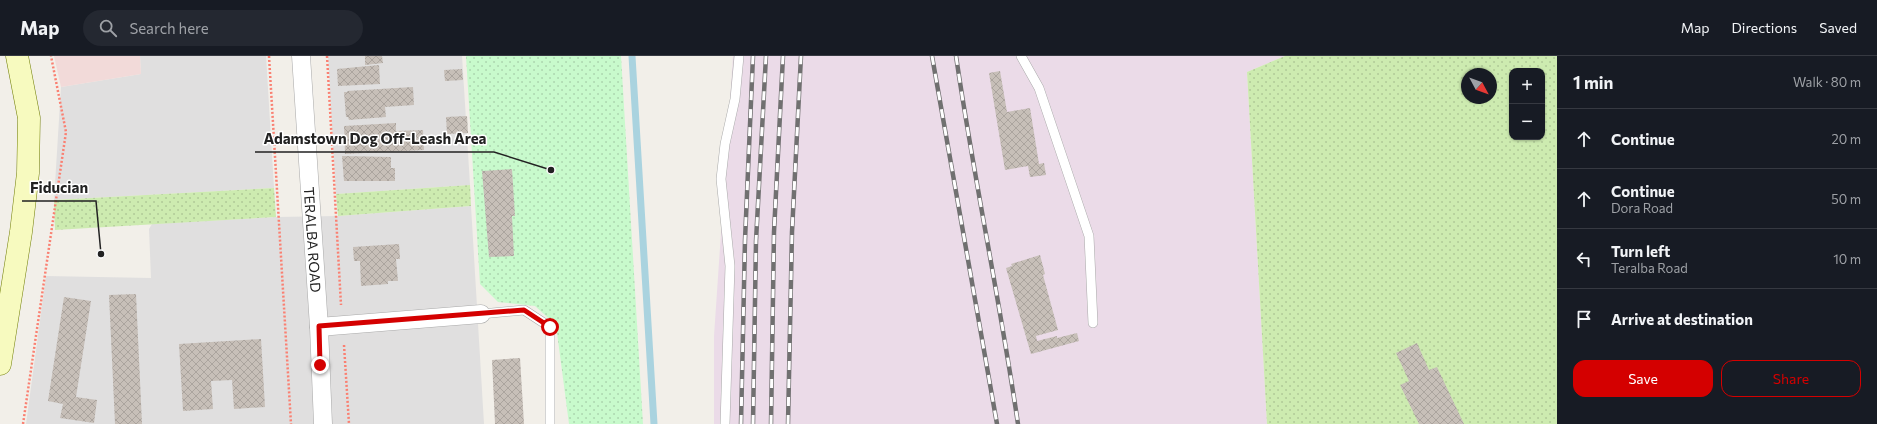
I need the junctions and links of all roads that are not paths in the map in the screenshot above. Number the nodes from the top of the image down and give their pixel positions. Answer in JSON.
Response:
{"nodes":[{"id":1,"x":18,"y":56,"type":"edge"},
{"id":2,"x":301,"y":56,"type":"edge"},
{"id":3,"x":740,"y":56,"type":"edge"},
{"id":4,"x":1021,"y":56,"type":"edge"},
{"id":5,"x":481,"y":314,"type":"joint"},
{"id":6,"x":1093,"y":323,"type":"dead end"},
{"id":7,"x":319,"y":326,"type":"junction"},
{"id":8,"x":0,"y":364,"type":"edge"},
{"id":9,"x":323,"y":424,"type":"edge"},
{"id":10,"x":550,"y":424,"type":"edge"},
{"id":11,"x":724,"y":424,"type":"edge"}],
"edges":[{"from":1,"to":8,"type":"main road"},
{"from":2,"to":7,"type":"street","name":"TERALBA ROAD"},
{"from":3,"to":11,"type":"lane"},
{"from":4,"to":6,"type":"lane"},
{"from":5,"to":7,"type":"street"},
{"from":5,"to":10,"type":"lane"},
{"from":7,"to":9,"type":"street","name":"TERALBA ROAD"}]}
